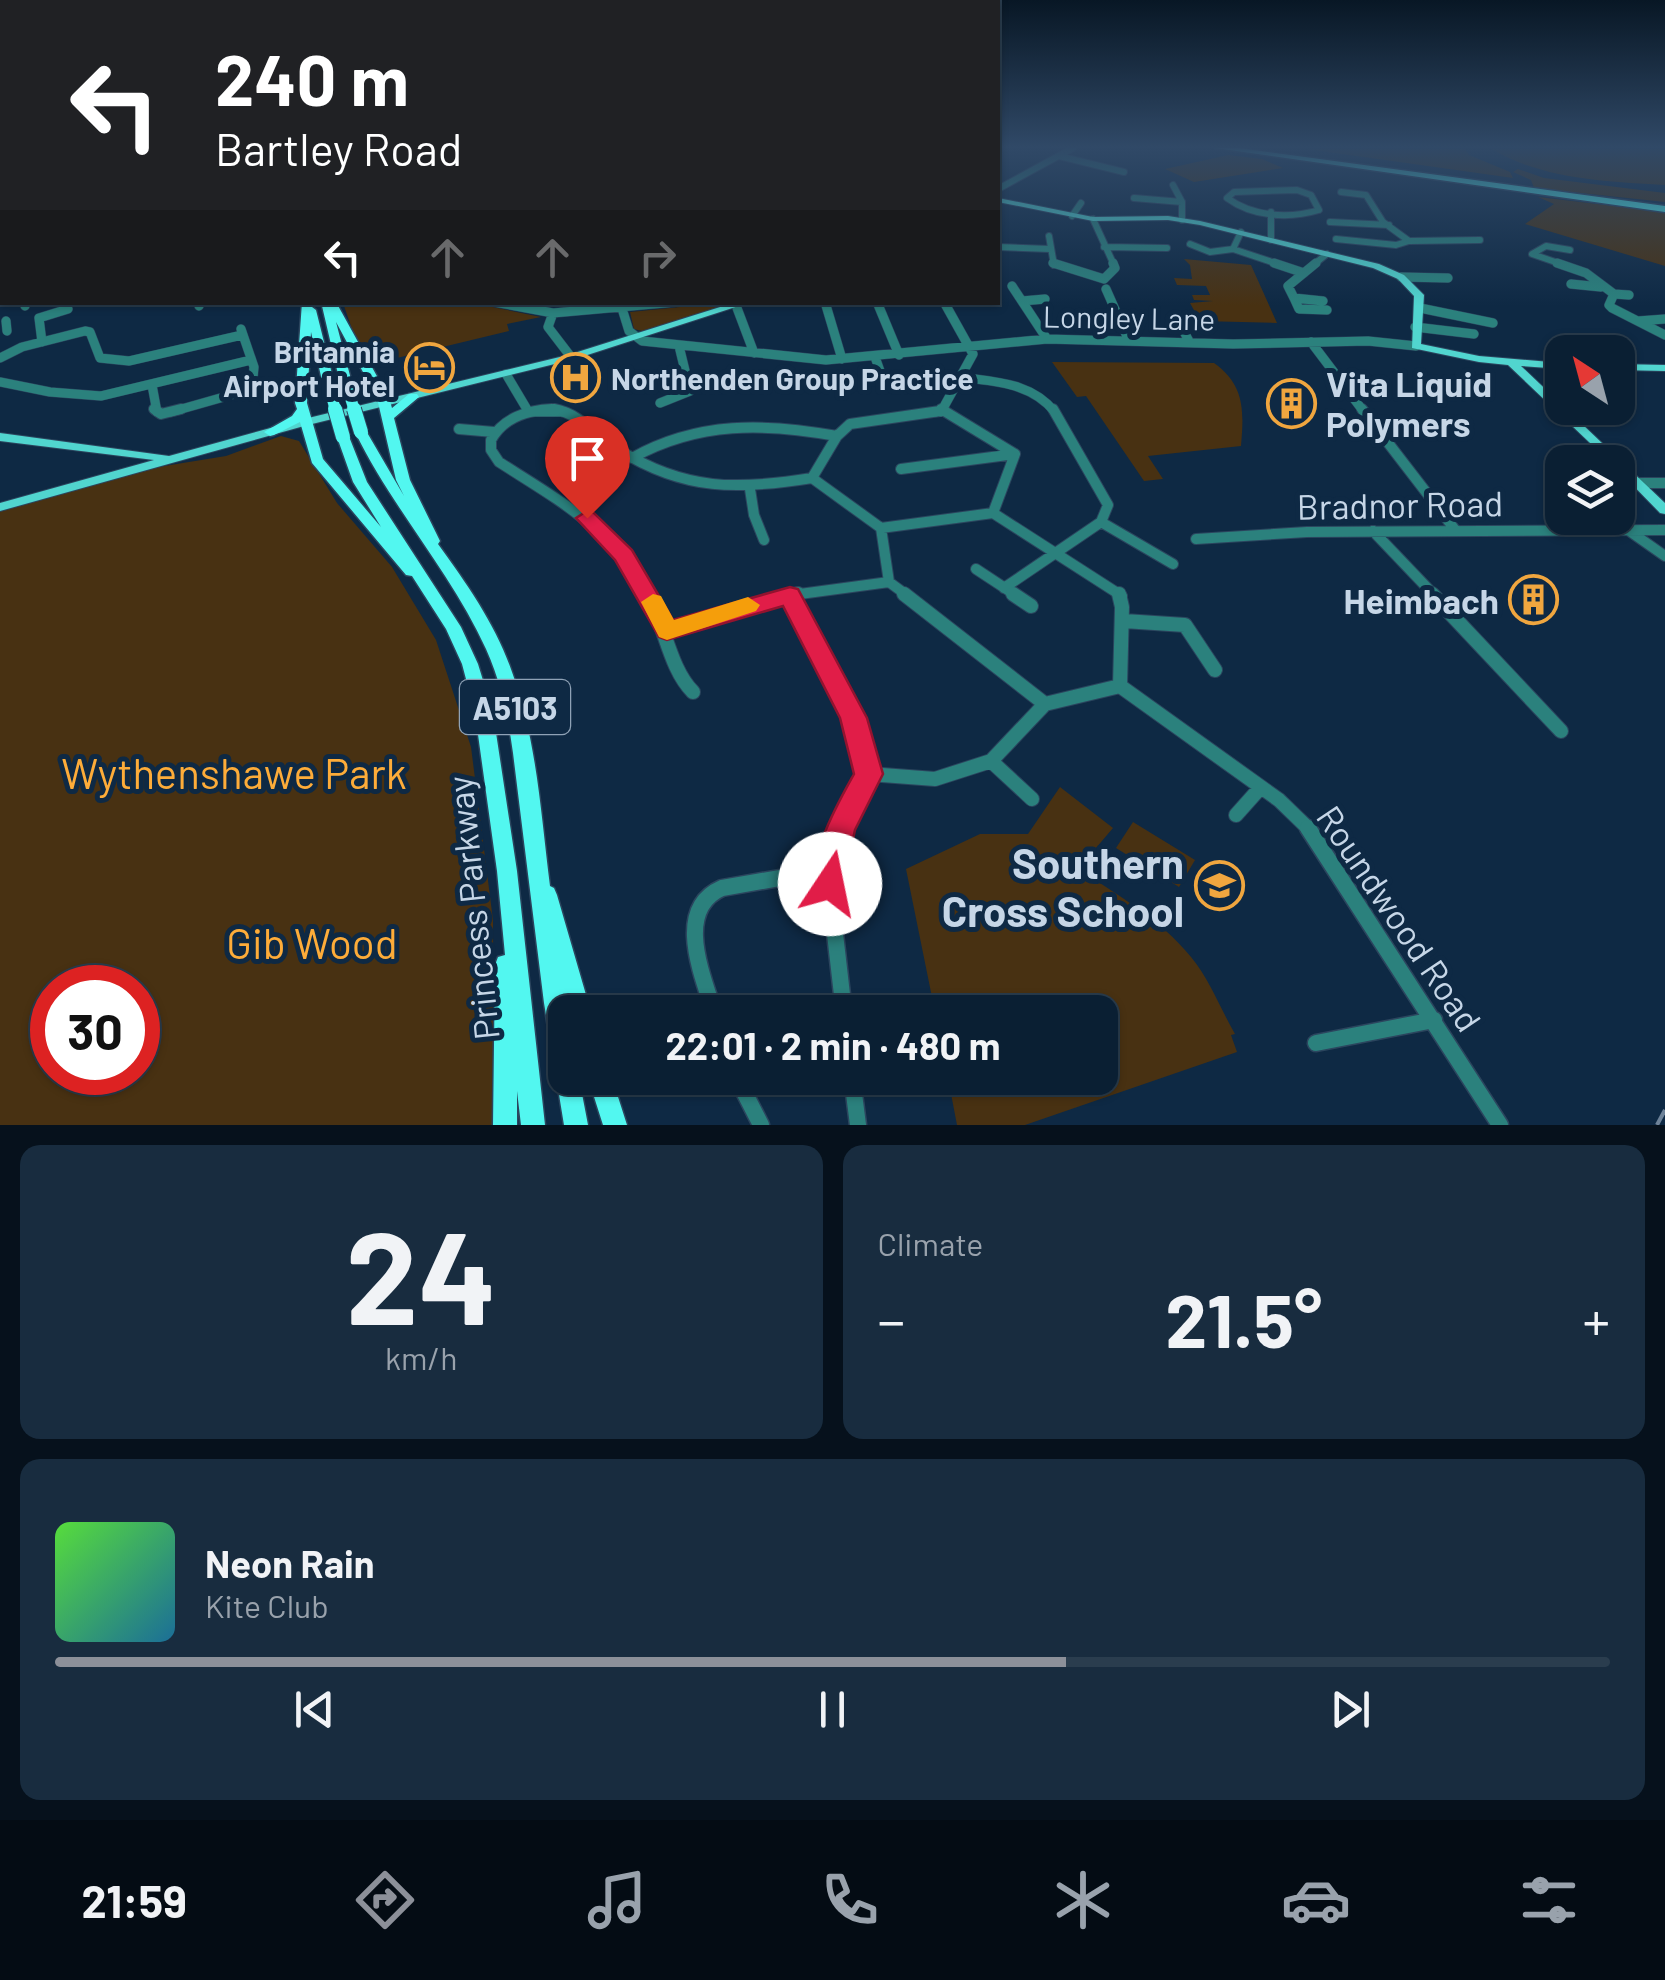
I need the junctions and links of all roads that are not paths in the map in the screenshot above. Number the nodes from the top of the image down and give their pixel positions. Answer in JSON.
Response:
{"nodes":[{"id":1,"x":1164,"y":200,"type":"edge"},
{"id":2,"x":1230,"y":200,"type":"edge"},
{"id":3,"x":1315,"y":200,"type":"edge"},
{"id":4,"x":1373,"y":200,"type":"edge"},
{"id":5,"x":1615,"y":200,"type":"edge"},
{"id":6,"x":1616,"y":200,"type":"edge"},
{"id":7,"x":1000,"y":201,"type":"edge"},
{"id":8,"x":1182,"y":202,"type":"joint"},
{"id":9,"x":1083,"y":205,"type":"dead end"},
{"id":10,"x":1665,"y":207,"type":"edge"},
{"id":11,"x":1271,"y":212,"type":"junction"},
{"id":12,"x":1072,"y":216,"type":"junction"},
{"id":13,"x":1093,"y":219,"type":"junction"},
{"id":14,"x":1182,"y":220,"type":"junction"},
{"id":15,"x":1389,"y":225,"type":"junction"},
{"id":16,"x":1241,"y":232,"type":"junction"},
{"id":17,"x":1049,"y":236,"type":"dead end"},
{"id":18,"x":1271,"y":240,"type":"junction"},
{"id":19,"x":1336,"y":240,"type":"junction"},
{"id":20,"x":1480,"y":240,"type":"dead end"},
{"id":21,"x":1409,"y":242,"type":"junction"},
{"id":22,"x":1000,"y":247,"type":"edge"},
{"id":23,"x":1104,"y":247,"type":"junction"},
{"id":24,"x":1192,"y":247,"type":"dead end"},
{"id":25,"x":1167,"y":248,"type":"dead end"},
{"id":26,"x":1050,"y":249,"type":"junction"},
{"id":27,"x":1233,"y":249,"type":"junction"},
{"id":28,"x":1570,"y":250,"type":"dead end"},
{"id":29,"x":1332,"y":255,"type":"junction"},
{"id":30,"x":1540,"y":259,"type":"junction"},
{"id":31,"x":1530,"y":266,"type":"dead end"},
{"id":32,"x":1304,"y":273,"type":"junction"},
{"id":33,"x":1401,"y":277,"type":"junction"},
{"id":34,"x":1448,"y":278,"type":"dead end"},
{"id":35,"x":1105,"y":284,"type":"junction"},
{"id":36,"x":1570,"y":284,"type":"dead end"},
{"id":37,"x":1012,"y":286,"type":"dead end"},
{"id":38,"x":1601,"y":288,"type":"junction"},
{"id":39,"x":1614,"y":294,"type":"junction"},
{"id":40,"x":1628,"y":294,"type":"dead end"},
{"id":41,"x":1045,"y":299,"type":"dead end"},
{"id":42,"x":1022,"y":301,"type":"junction"},
{"id":43,"x":308,"y":305,"type":"edge"},
{"id":44,"x":309,"y":305,"type":"edge"},
{"id":45,"x":329,"y":305,"type":"edge"},
{"id":46,"x":330,"y":305,"type":"edge"},
{"id":47,"x":510,"y":305,"type":"edge"},
{"id":48,"x":742,"y":305,"type":"edge"},
{"id":49,"x":826,"y":305,"type":"edge"},
{"id":50,"x":878,"y":305,"type":"edge"},
{"id":51,"x":946,"y":305,"type":"edge"},
{"id":52,"x":621,"y":306,"type":"edge"},
{"id":53,"x":1325,"y":306,"type":"dead end"},
{"id":54,"x":1420,"y":308,"type":"junction"},
{"id":55,"x":68,"y":309,"type":"dead end"},
{"id":56,"x":553,"y":313,"type":"junction"},
{"id":57,"x":1665,"y":319,"type":"edge"},
{"id":58,"x":1638,"y":321,"type":"junction"},
{"id":59,"x":1494,"y":322,"type":"dead end"},
{"id":60,"x":1190,"y":323,"type":"dead end"},
{"id":61,"x":1415,"y":327,"type":"junction"},
{"id":62,"x":1474,"y":334,"type":"dead end"},
{"id":63,"x":634,"y":339,"type":"junction"},
{"id":64,"x":1047,"y":339,"type":"junction"},
{"id":65,"x":42,"y":342,"type":"junction"},
{"id":66,"x":1128,"y":342,"type":"junction"},
{"id":67,"x":1311,"y":342,"type":"junction"},
{"id":68,"x":1664,"y":342,"type":"edge"},
{"id":69,"x":1190,"y":343,"type":"junction"},
{"id":70,"x":679,"y":346,"type":"junction"},
{"id":71,"x":1416,"y":346,"type":"junction"},
{"id":72,"x":968,"y":348,"type":"junction"},
{"id":73,"x":754,"y":354,"type":"junction"},
{"id":74,"x":899,"y":355,"type":"junction"},
{"id":75,"x":570,"y":357,"type":"junction"},
{"id":76,"x":875,"y":357,"type":"junction"},
{"id":77,"x":0,"y":358,"type":"edge"},
{"id":78,"x":842,"y":359,"type":"junction"},
{"id":79,"x":251,"y":360,"type":"junction"},
{"id":80,"x":1512,"y":363,"type":"junction"},
{"id":81,"x":1545,"y":365,"type":"edge"},
{"id":82,"x":1635,"y":367,"type":"edge"},
{"id":83,"x":1665,"y":368,"type":"edge"},
{"id":84,"x":506,"y":374,"type":"junction"},
{"id":85,"x":960,"y":377,"type":"junction"},
{"id":86,"x":0,"y":382,"type":"edge"},
{"id":87,"x":152,"y":385,"type":"junction"},
{"id":88,"x":886,"y":386,"type":"dead end"},
{"id":89,"x":408,"y":397,"type":"junction"},
{"id":90,"x":385,"y":403,"type":"junction"},
{"id":91,"x":660,"y":403,"type":"dead end"},
{"id":92,"x":940,"y":410,"type":"junction"},
{"id":93,"x":528,"y":411,"type":"junction"},
{"id":94,"x":305,"y":424,"type":"junction"},
{"id":95,"x":459,"y":428,"type":"dead end"},
{"id":96,"x":273,"y":432,"type":"junction"},
{"id":97,"x":494,"y":432,"type":"junction"},
{"id":98,"x":837,"y":436,"type":"junction"},
{"id":99,"x":0,"y":438,"type":"edge"},
{"id":100,"x":230,"y":444,"type":"joint"},
{"id":101,"x":1597,"y":445,"type":"edge"},
{"id":102,"x":172,"y":458,"type":"junction"},
{"id":103,"x":632,"y":458,"type":"junction"},
{"id":104,"x":1016,"y":458,"type":"junction"},
{"id":105,"x":901,"y":469,"type":"dead end"},
{"id":106,"x":812,"y":478,"type":"junction"},
{"id":107,"x":1637,"y":483,"type":"joint"},
{"id":108,"x":1665,"y":483,"type":"edge"},
{"id":109,"x":750,"y":488,"type":"junction"},
{"id":110,"x":0,"y":507,"type":"edge"},
{"id":111,"x":1665,"y":510,"type":"edge"},
{"id":112,"x":993,"y":513,"type":"junction"},
{"id":113,"x":1100,"y":522,"type":"junction"},
{"id":114,"x":880,"y":528,"type":"junction"},
{"id":115,"x":1545,"y":530,"type":"edge"},
{"id":116,"x":1635,"y":530,"type":"edge"},
{"id":117,"x":1665,"y":530,"type":"edge"},
{"id":118,"x":1373,"y":531,"type":"junction"},
{"id":119,"x":1456,"y":531,"type":"junction"},
{"id":120,"x":1635,"y":535,"type":"edge"},
{"id":121,"x":1196,"y":539,"type":"dead end"},
{"id":122,"x":764,"y":540,"type":"dead end"},
{"id":123,"x":1053,"y":552,"type":"junction"},
{"id":124,"x":1665,"y":556,"type":"edge"},
{"id":125,"x":1173,"y":564,"type":"dead end"},
{"id":126,"x":444,"y":568,"type":"junction"},
{"id":127,"x":976,"y":569,"type":"dead end"},
{"id":128,"x":889,"y":582,"type":"junction"},
{"id":129,"x":1004,"y":588,"type":"junction"},
{"id":130,"x":790,"y":595,"type":"junction"},
{"id":131,"x":438,"y":600,"type":"junction"},
{"id":132,"x":1031,"y":606,"type":"dead end"},
{"id":133,"x":1124,"y":621,"type":"junction"},
{"id":134,"x":667,"y":631,"type":"junction"},
{"id":135,"x":1214,"y":670,"type":"dead end"},
{"id":136,"x":1120,"y":686,"type":"junction"},
{"id":137,"x":693,"y":692,"type":"dead end"},
{"id":138,"x":1045,"y":704,"type":"junction"},
{"id":139,"x":1561,"y":731,"type":"dead end"},
{"id":140,"x":992,"y":760,"type":"junction"},
{"id":141,"x":869,"y":774,"type":"junction"},
{"id":142,"x":1261,"y":787,"type":"junction"},
{"id":143,"x":1032,"y":798,"type":"dead end"},
{"id":144,"x":1236,"y":814,"type":"dead end"},
{"id":145,"x":537,"y":862,"type":"junction"},
{"id":146,"x":831,"y":869,"type":"junction"},
{"id":147,"x":507,"y":871,"type":"junction"},
{"id":148,"x":553,"y":995,"type":"edge"},
{"id":149,"x":575,"y":995,"type":"edge"},
{"id":150,"x":709,"y":995,"type":"edge"},
{"id":151,"x":842,"y":995,"type":"edge"},
{"id":152,"x":1434,"y":1020,"type":"junction"},
{"id":153,"x":1316,"y":1044,"type":"dead end"},
{"id":154,"x":605,"y":1095,"type":"edge"},
{"id":155,"x":746,"y":1095,"type":"edge"},
{"id":156,"x":854,"y":1095,"type":"edge"},
{"id":157,"x":505,"y":1125,"type":"edge"},
{"id":158,"x":533,"y":1125,"type":"edge"},
{"id":159,"x":615,"y":1125,"type":"edge"},
{"id":160,"x":762,"y":1125,"type":"edge"},
{"id":161,"x":858,"y":1125,"type":"edge"},
{"id":162,"x":1500,"y":1125,"type":"edge"}],
"edges":[{"from":1,"to":8,"type":"street"},
{"from":2,"to":11,"type":"street"},
{"from":3,"to":11,"type":"street"},
{"from":4,"to":15,"type":"street"},
{"from":5,"to":10,"type":"highway"},
{"from":6,"to":10,"type":"highway"},
{"from":7,"to":12,"type":"main road"},
{"from":8,"to":14,"type":"street"},
{"from":9,"to":12,"type":"street"},
{"from":11,"to":18,"type":"street"},
{"from":12,"to":13,"type":"main road"},
{"from":13,"to":14,"type":"main road"},
{"from":13,"to":23,"type":"street"},
{"from":14,"to":16,"type":"main road"},
{"from":15,"to":19,"type":"street"},
{"from":15,"to":21,"type":"street"},
{"from":16,"to":18,"type":"main road"},
{"from":16,"to":27,"type":"street"},
{"from":17,"to":26,"type":"street"},
{"from":18,"to":29,"type":"main road"},
{"from":19,"to":21,"type":"street"},
{"from":19,"to":29,"type":"street"},
{"from":20,"to":21,"type":"street"},
{"from":22,"to":26,"type":"street"},
{"from":23,"to":25,"type":"street"},
{"from":23,"to":35,"type":"street"},
{"from":24,"to":27,"type":"street"},
{"from":26,"to":35,"type":"street"},
{"from":27,"to":32,"type":"street"},
{"from":28,"to":30,"type":"street"},
{"from":29,"to":32,"type":"street"},
{"from":29,"to":33,"type":"main road"},
{"from":30,"to":31,"type":"street"},
{"from":30,"to":38,"type":"street"},
{"from":32,"to":53,"type":"street"},
{"from":33,"to":34,"type":"street"},
{"from":33,"to":54,"type":"main road"},
{"from":35,"to":66,"type":"street"},
{"from":36,"to":38,"type":"street"},
{"from":37,"to":42,"type":"street"},
{"from":38,"to":39,"type":"street"},
{"from":39,"to":40,"type":"street"},
{"from":39,"to":58,"type":"street"},
{"from":41,"to":42,"type":"street"},
{"from":42,"to":64,"type":"street"},
{"from":43,"to":94,"type":"highway"},
{"from":44,"to":131,"type":"highway","name":"Princess Parkway","number":"A5103","bridge":true},
{"from":45,"to":126,"type":"highway","name":"Princess Parkway","number":"A5103","bridge":true},
{"from":46,"to":90,"type":"highway"},
{"from":47,"to":56,"type":"street"},
{"from":48,"to":63,"type":"main road"},
{"from":48,"to":73,"type":"street"},
{"from":49,"to":78,"type":"street"},
{"from":50,"to":74,"type":"street"},
{"from":51,"to":72,"type":"street"},
{"from":52,"to":56,"type":"street"},
{"from":52,"to":63,"type":"street"},
{"from":54,"to":59,"type":"street"},
{"from":54,"to":61,"type":"main road"},
{"from":55,"to":65,"type":"street"},
{"from":56,"to":75,"type":"street"},
{"from":57,"to":58,"type":"street"},
{"from":58,"to":68,"type":"street"},
{"from":60,"to":69,"type":"street"},
{"from":61,"to":62,"type":"street"},
{"from":61,"to":71,"type":"main road"},
{"from":63,"to":70,"type":"street","name":"Longley Lane"},
{"from":63,"to":75,"type":"main road"},
{"from":64,"to":66,"type":"street","name":"Longley Lane"},
{"from":64,"to":72,"type":"street","name":"Longley Lane"},
{"from":65,"to":77,"type":"street"},
{"from":65,"to":79,"type":"street"},
{"from":66,"to":69,"type":"street","name":"Longley Lane"},
{"from":67,"to":69,"type":"street","name":"Longley Lane"},
{"from":67,"to":71,"type":"street","name":"Longley Lane"},
{"from":67,"to":119,"type":"street"},
{"from":70,"to":73,"type":"street","name":"Longley Lane"},
{"from":70,"to":91,"type":"street"},
{"from":71,"to":80,"type":"main road","name":"Longley Lane"},
{"from":72,"to":74,"type":"street","name":"Longley Lane"},
{"from":72,"to":85,"type":"street"},
{"from":73,"to":78,"type":"street","name":"Longley Lane"},
{"from":74,"to":76,"type":"street","name":"Longley Lane"},
{"from":75,"to":84,"type":"main road"},
{"from":76,"to":78,"type":"street","name":"Longley Lane"},
{"from":76,"to":88,"type":"street"},
{"from":79,"to":87,"type":"street"},
{"from":79,"to":87,"type":"street"},
{"from":80,"to":81,"type":"main road","name":"Longley Lane"},
{"from":80,"to":101,"type":"main road"},
{"from":82,"to":83,"type":"main road"},
{"from":84,"to":89,"type":"main road"},
{"from":84,"to":93,"type":"street"},
{"from":85,"to":92,"type":"street"},
{"from":85,"to":113,"type":"street"},
{"from":86,"to":87,"type":"street"},
{"from":89,"to":90,"type":"highway"},
{"from":89,"to":90,"type":"highway"},
{"from":90,"to":94,"type":"main road"},
{"from":90,"to":126,"type":"highway"},
{"from":92,"to":98,"type":"street"},
{"from":92,"to":104,"type":"street"},
{"from":93,"to":97,"type":"street"},
{"from":93,"to":103,"type":"street"},
{"from":94,"to":96,"type":"highway"},
{"from":94,"to":96,"type":"highway"},
{"from":94,"to":131,"type":"highway"},
{"from":95,"to":97,"type":"street"},
{"from":96,"to":100,"type":"main road"},
{"from":97,"to":134,"type":"street"},
{"from":98,"to":103,"type":"street"},
{"from":98,"to":106,"type":"street"},
{"from":99,"to":102,"type":"main road"},
{"from":100,"to":102,"type":"main road"},
{"from":102,"to":110,"type":"main road"},
{"from":103,"to":109,"type":"street"},
{"from":104,"to":105,"type":"street"},
{"from":104,"to":112,"type":"street"},
{"from":106,"to":109,"type":"street"},
{"from":106,"to":114,"type":"street"},
{"from":107,"to":108,"type":"street"},
{"from":107,"to":111,"type":"main road"},
{"from":109,"to":122,"type":"street"},
{"from":112,"to":114,"type":"street"},
{"from":112,"to":123,"type":"street"},
{"from":113,"to":123,"type":"street"},
{"from":113,"to":125,"type":"street"},
{"from":114,"to":128,"type":"street"},
{"from":115,"to":119,"type":"street","name":"Bradnor Road"},
{"from":116,"to":117,"type":"street","name":"Bradnor Road"},
{"from":118,"to":119,"type":"street","name":"Bradnor Road"},
{"from":118,"to":121,"type":"street","name":"Bradnor Road"},
{"from":118,"to":139,"type":"street"},
{"from":120,"to":124,"type":"street"},
{"from":123,"to":129,"type":"street"},
{"from":123,"to":133,"type":"street"},
{"from":126,"to":145,"type":"highway","name":"Princess Parkway","number":"A5103"},
{"from":127,"to":129,"type":"street"},
{"from":128,"to":130,"type":"street"},
{"from":128,"to":138,"type":"street"},
{"from":129,"to":132,"type":"street"},
{"from":130,"to":134,"type":"street"},
{"from":130,"to":141,"type":"street"},
{"from":131,"to":147,"type":"highway","name":"Princess Parkway","number":"A5103"},
{"from":133,"to":135,"type":"street"},
{"from":133,"to":136,"type":"street"},
{"from":134,"to":137,"type":"street"},
{"from":136,"to":138,"type":"street"},
{"from":136,"to":142,"type":"street","name":"Roundwood Road"},
{"from":138,"to":140,"type":"street"},
{"from":140,"to":141,"type":"street"},
{"from":140,"to":143,"type":"street"},
{"from":141,"to":146,"type":"street"},
{"from":142,"to":144,"type":"street"},
{"from":142,"to":152,"type":"street","name":"Roundwood Road"},
{"from":145,"to":148,"type":"highway","name":"Princess Parkway"},
{"from":145,"to":149,"type":"highway","number":"A5103"},
{"from":146,"to":150,"type":"street"},
{"from":146,"to":151,"type":"street"},
{"from":147,"to":157,"type":"highway","number":"A5103"},
{"from":147,"to":158,"type":"highway","name":"Princess Parkway"},
{"from":152,"to":153,"type":"street"},
{"from":152,"to":162,"type":"street","name":"Roundwood Road"},
{"from":154,"to":159,"type":"highway"},
{"from":155,"to":160,"type":"street"},
{"from":156,"to":161,"type":"street"}]}
